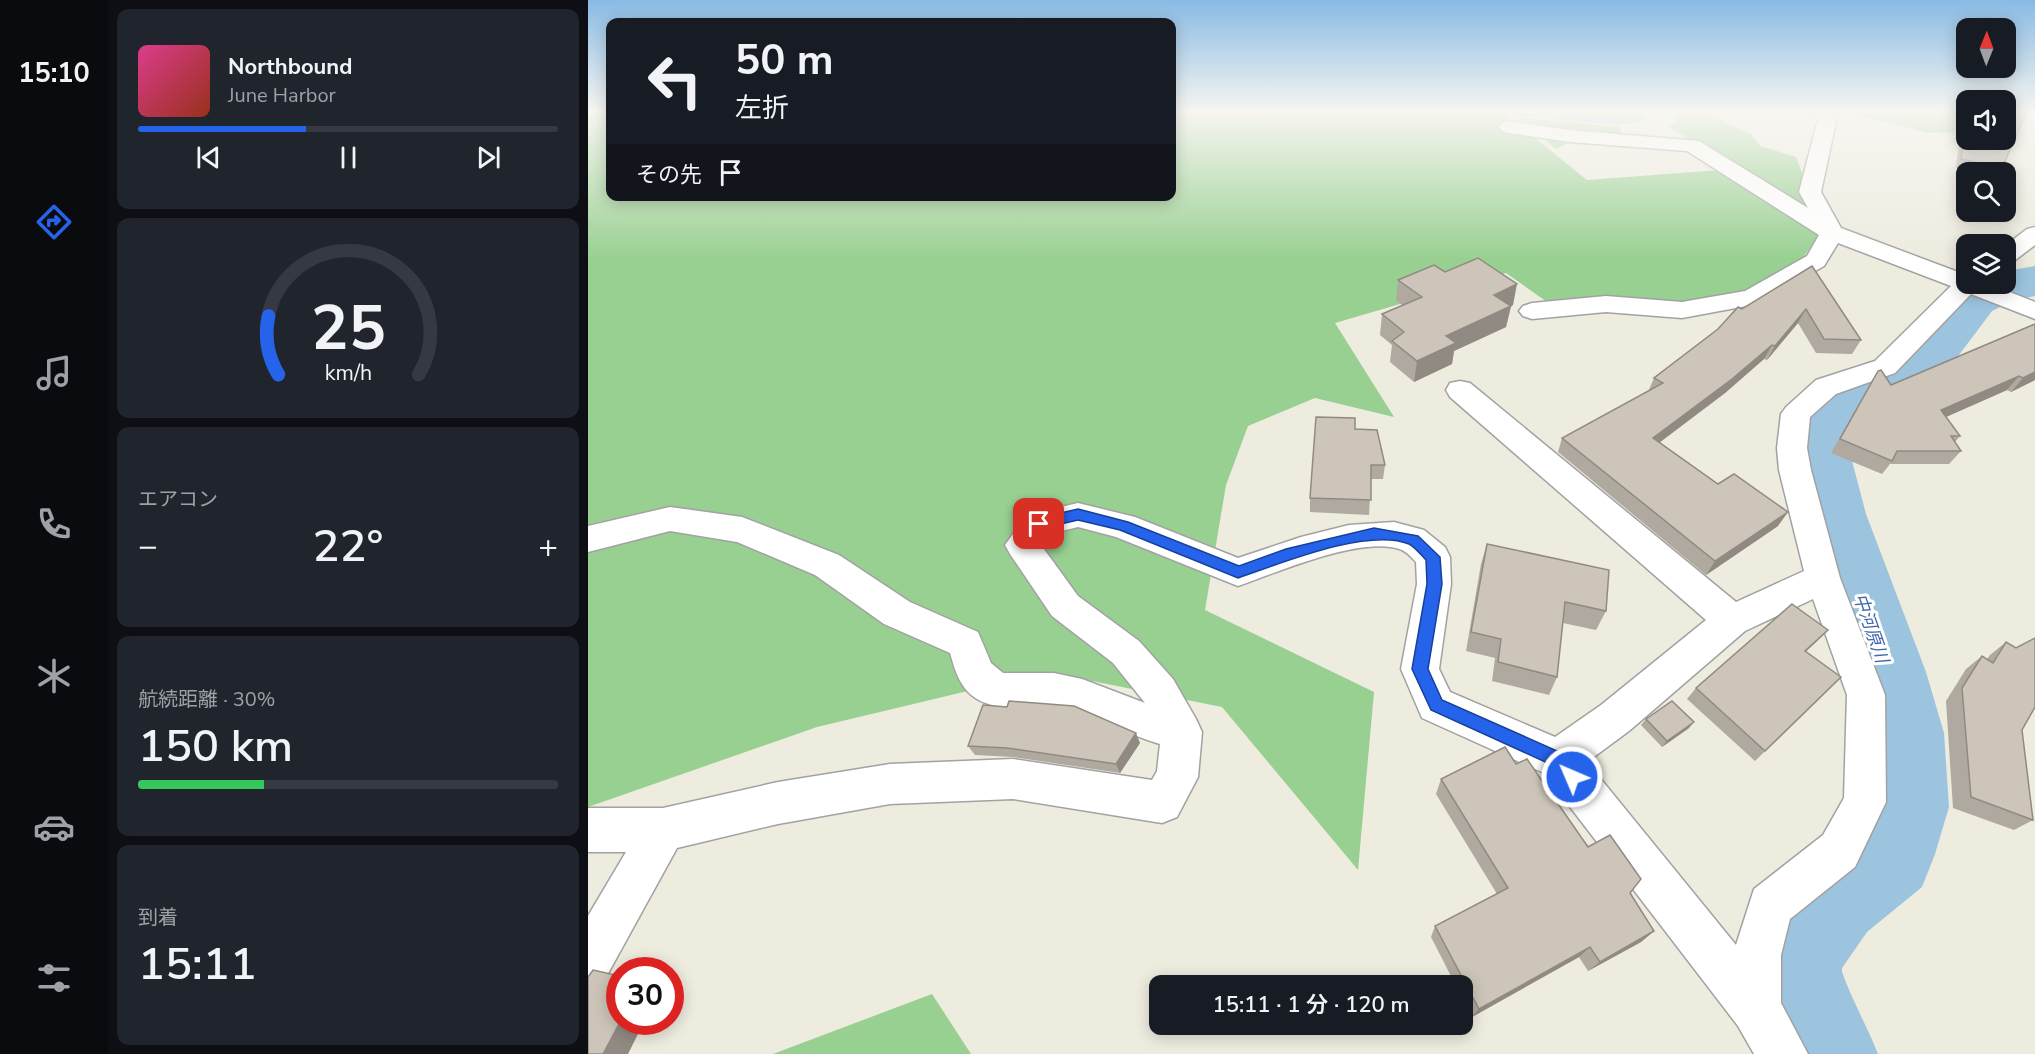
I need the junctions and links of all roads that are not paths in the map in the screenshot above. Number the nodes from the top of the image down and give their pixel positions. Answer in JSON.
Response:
{"nodes":[{"id":1,"x":1719,"y":162,"type":"edge"},
{"id":2,"x":1817,"y":162,"type":"edge"},
{"id":3,"x":1832,"y":233,"type":"junction"},
{"id":4,"x":2035,"y":234,"type":"edge"},
{"id":5,"x":2016,"y":248,"type":"edge"},
{"id":6,"x":1956,"y":279,"type":"edge"},
{"id":7,"x":1956,"y":294,"type":"edge"},
{"id":8,"x":2002,"y":294,"type":"edge"},
{"id":9,"x":2028,"y":302,"type":"edge"},
{"id":10,"x":1532,"y":311,"type":"dead end"},
{"id":11,"x":1460,"y":390,"type":"dead end"},
{"id":12,"x":588,"y":539,"type":"edge"},
{"id":13,"x":1823,"y":578,"type":"junction"},
{"id":14,"x":1732,"y":620,"type":"junction"},
{"id":15,"x":1182,"y":732,"type":"junction"},
{"id":16,"x":1558,"y":759,"type":"junction"},
{"id":17,"x":588,"y":830,"type":"edge"},
{"id":18,"x":663,"y":830,"type":"junction"},
{"id":19,"x":588,"y":962,"type":"edge"},
{"id":20,"x":1756,"y":1008,"type":"junction"},
{"id":21,"x":1782,"y":1054,"type":"edge"}],
"edges":[{"from":1,"to":3,"type":"street"},
{"from":2,"to":3,"type":"street"},
{"from":3,"to":6,"type":"street"},
{"from":3,"to":10,"type":"street"},
{"from":4,"to":5,"type":"street"},
{"from":7,"to":13,"type":"street"},
{"from":8,"to":9,"type":"street"},
{"from":11,"to":14,"type":"street"},
{"from":12,"to":15,"type":"street"},
{"from":13,"to":14,"type":"street"},
{"from":13,"to":20,"type":"street"},
{"from":14,"to":16,"type":"street"},
{"from":15,"to":16,"type":"street"},
{"from":15,"to":18,"type":"street"},
{"from":16,"to":20,"type":"street"},
{"from":17,"to":18,"type":"street"},
{"from":18,"to":19,"type":"street"},
{"from":20,"to":21,"type":"street"}]}
